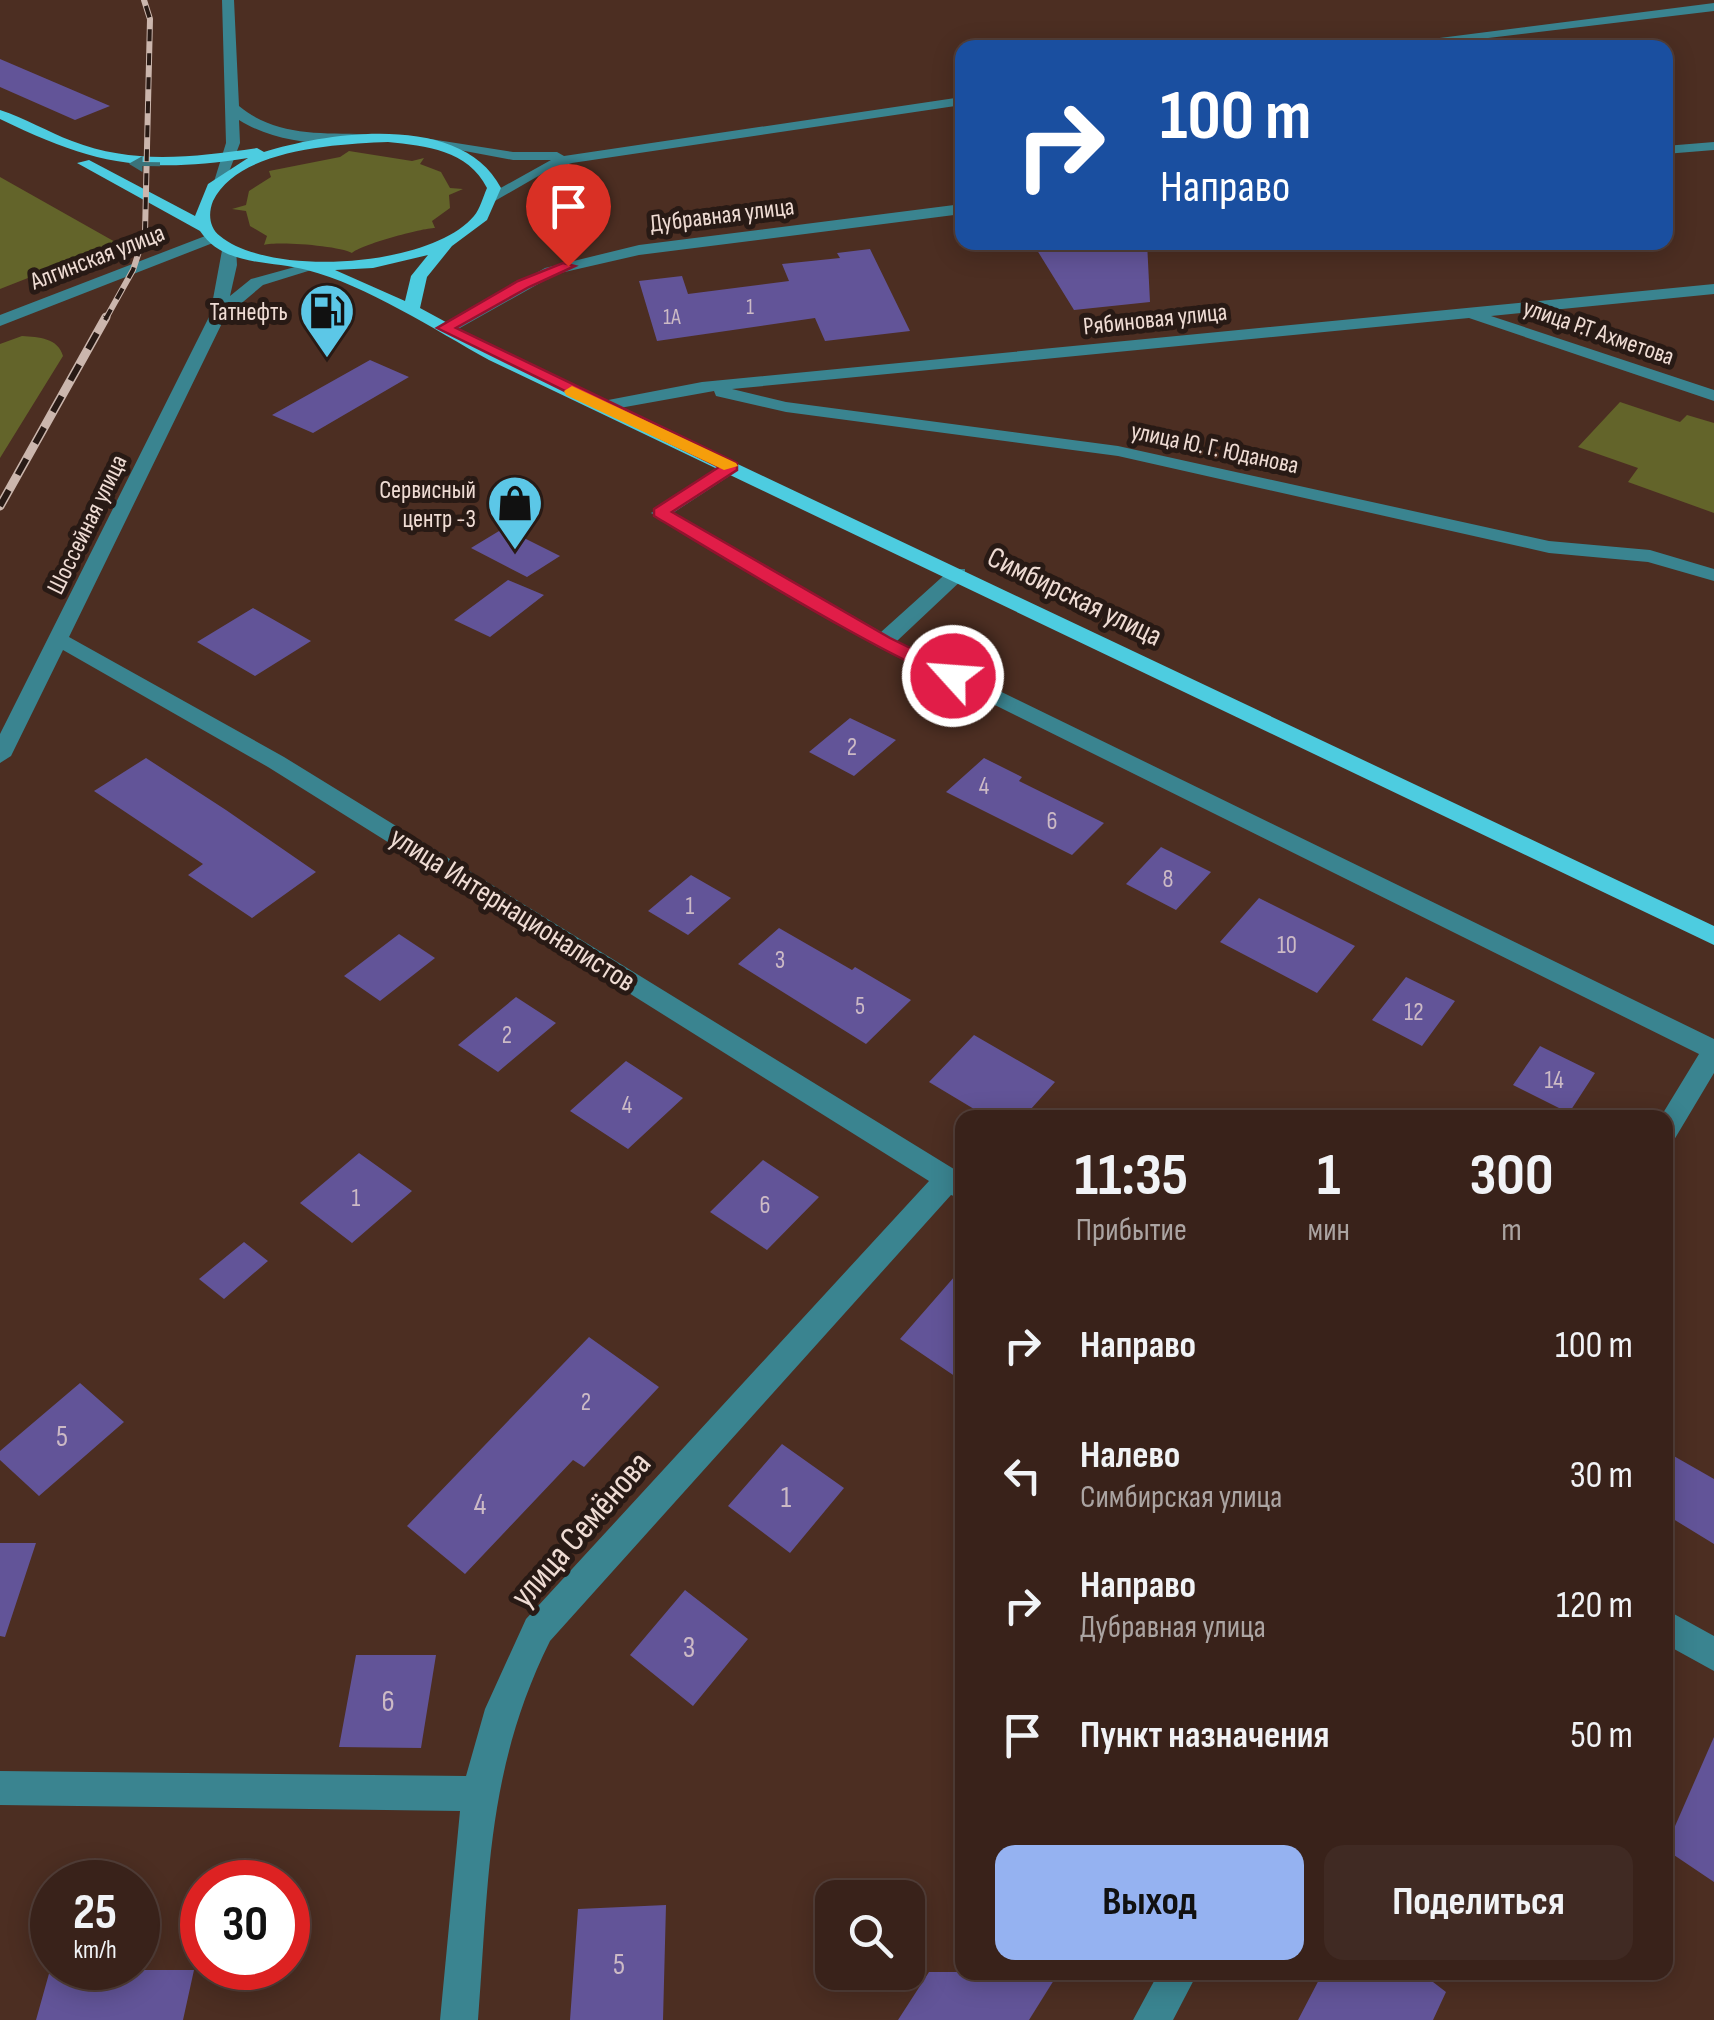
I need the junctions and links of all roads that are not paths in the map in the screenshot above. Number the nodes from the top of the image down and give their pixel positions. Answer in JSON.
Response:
{"nodes":[{"id":1,"x":228,"y":0,"type":"edge"},
{"id":2,"x":1714,"y":7,"type":"edge"},
{"id":3,"x":1435,"y":40,"type":"edge"},
{"id":4,"x":955,"y":103,"type":"edge"},
{"id":5,"x":233,"y":108,"type":"junction"},
{"id":6,"x":0,"y":114,"type":"edge"},
{"id":7,"x":364,"y":138,"type":"junction"},
{"id":8,"x":56,"y":142,"type":"junction"},
{"id":9,"x":422,"y":142,"type":"junction"},
{"id":10,"x":311,"y":144,"type":"junction"},
{"id":11,"x":1714,"y":146,"type":"edge"},
{"id":12,"x":1673,"y":149,"type":"edge"},
{"id":13,"x":232,"y":150,"type":"junction"},
{"id":14,"x":588,"y":156,"type":"junction"},
{"id":15,"x":216,"y":186,"type":"junction"},
{"id":16,"x":493,"y":198,"type":"junction"},
{"id":17,"x":955,"y":210,"type":"edge"},
{"id":18,"x":215,"y":238,"type":"junction"},
{"id":19,"x":448,"y":241,"type":"junction"},
{"id":20,"x":313,"y":268,"type":"junction"},
{"id":21,"x":1714,"y":288,"type":"edge"},
{"id":22,"x":411,"y":310,"type":"junction"},
{"id":23,"x":1467,"y":313,"type":"junction"},
{"id":24,"x":218,"y":315,"type":"junction"},
{"id":25,"x":0,"y":321,"type":"edge"},
{"id":26,"x":445,"y":328,"type":"junction"},
{"id":27,"x":702,"y":387,"type":"junction"},
{"id":28,"x":1714,"y":396,"type":"edge"},
{"id":29,"x":603,"y":406,"type":"junction"},
{"id":30,"x":731,"y":467,"type":"junction"},
{"id":31,"x":958,"y":574,"type":"junction"},
{"id":32,"x":1714,"y":575,"type":"edge"},
{"id":33,"x":58,"y":639,"type":"junction"},
{"id":34,"x":884,"y":642,"type":"junction"},
{"id":35,"x":0,"y":756,"type":"edge"},
{"id":36,"x":1714,"y":936,"type":"edge"},
{"id":37,"x":1714,"y":1051,"type":"edge"},
{"id":38,"x":1673,"y":1119,"type":"edge"},
{"id":39,"x":955,"y":1184,"type":"edge"},
{"id":40,"x":1673,"y":1629,"type":"edge"},
{"id":41,"x":1714,"y":1655,"type":"edge"},
{"id":42,"x":0,"y":1788,"type":"edge"},
{"id":43,"x":480,"y":1794,"type":"junction"},
{"id":44,"x":1175,"y":1980,"type":"edge"},
{"id":45,"x":459,"y":2020,"type":"edge"},
{"id":46,"x":1152,"y":2020,"type":"edge"}],
"edges":[{"from":1,"to":5,"type":"street"},
{"from":2,"to":3,"type":"street"},
{"from":4,"to":14,"type":"street"},
{"from":5,"to":7,"type":"street"},
{"from":5,"to":13,"type":"street"},
{"from":6,"to":8,"type":"main road"},
{"from":7,"to":9,"type":"main road"},
{"from":7,"to":10,"type":"main road"},
{"from":13,"to":8,"type":"main road","one_way":true},
{"from":8,"to":18,"type":"main road"},
{"from":9,"to":14,"type":"street"},
{"from":9,"to":16,"type":"main road"},
{"from":10,"to":13,"type":"main road"},
{"from":10,"to":15,"type":"main road"},
{"from":11,"to":12,"type":"street"},
{"from":13,"to":15,"type":"street"},
{"from":14,"to":16,"type":"street"},
{"from":15,"to":18,"type":"main road"},
{"from":16,"to":19,"type":"main road"},
{"from":17,"to":26,"type":"street","name":"Дубравная улица"},
{"from":18,"to":20,"type":"main road"},
{"from":18,"to":24,"type":"street"},
{"from":18,"to":25,"type":"street","name":"Алгинская улица"},
{"from":19,"to":20,"type":"main road"},
{"from":19,"to":22,"type":"main road"},
{"from":20,"to":22,"type":"main road","name":"Симбирская улица"},
{"from":20,"to":24,"type":"street"},
{"from":21,"to":23,"type":"street","name":"Рябиновая улица"},
{"from":22,"to":26,"type":"main road","name":"Симбирская улица"},
{"from":23,"to":27,"type":"street","name":"Рябиновая улица"},
{"from":23,"to":28,"type":"street","name":"улица Р.Т Ахметова"},
{"from":24,"to":33,"type":"street","name":"Шоссейная улица"},
{"from":26,"to":29,"type":"main road","name":"Симбирская улица"},
{"from":27,"to":29,"type":"street","name":"Рябиновая улица"},
{"from":27,"to":32,"type":"street","name":"улица Ю. Г. Юданова"},
{"from":29,"to":30,"type":"main road","name":"Симбирская улица"},
{"from":30,"to":31,"type":"main road","name":"Симбирская улица"},
{"from":30,"to":34,"type":"street"},
{"from":31,"to":34,"type":"street"},
{"from":31,"to":36,"type":"main road","name":"Симбирская улица"},
{"from":33,"to":35,"type":"street","name":"Шоссейная улица"},
{"from":33,"to":39,"type":"street","name":"улица Интернационалистов"},
{"from":34,"to":37,"type":"street"},
{"from":37,"to":38,"type":"street"},
{"from":39,"to":43,"type":"street","name":"улица Семёнова"},
{"from":40,"to":41,"type":"street"},
{"from":42,"to":43,"type":"street"},
{"from":43,"to":45,"type":"street","name":"улица Семёнова"},
{"from":44,"to":46,"type":"street"}]}
